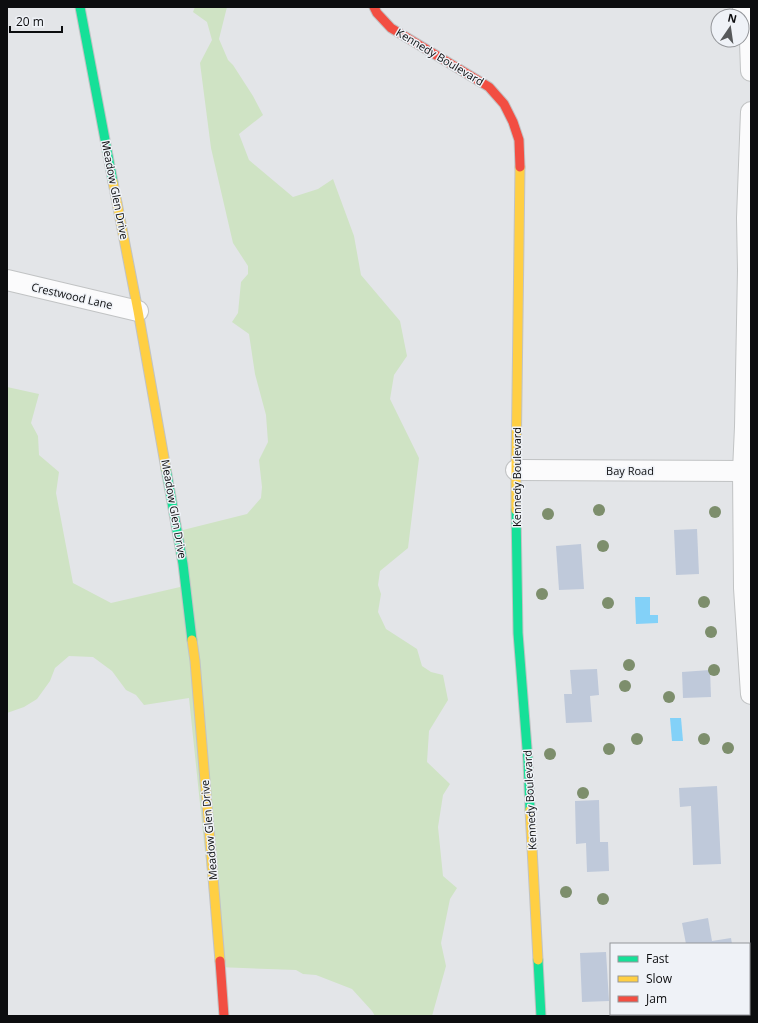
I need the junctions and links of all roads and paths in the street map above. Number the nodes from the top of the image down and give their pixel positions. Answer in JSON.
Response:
{"nodes":[{"id":1,"x":80,"y":7,"type":"edge"},
{"id":2,"x":374,"y":7,"type":"edge"},
{"id":3,"x":743,"y":7,"type":"edge"},
{"id":4,"x":751,"y":71,"type":"edge"},
{"id":5,"x":751,"y":112,"type":"edge"},
{"id":6,"x":750,"y":270,"type":"edge"},
{"id":7,"x":7,"y":280,"type":"edge"},
{"id":8,"x":138,"y":311,"type":"junction"},
{"id":9,"x":516,"y":470,"type":"junction"},
{"id":10,"x":743,"y":471,"type":"junction"},
{"id":11,"x":751,"y":694,"type":"edge"},
{"id":12,"x":224,"y":1016,"type":"edge"},
{"id":13,"x":542,"y":1016,"type":"edge"}],
"edges":[{"from":1,"to":8,"type":"street","name":"Meadow Glen Drive"},
{"from":2,"to":9,"type":"street","name":"Kennedy Boulevard"},
{"from":3,"to":4,"type":"street"},
{"from":5,"to":6,"type":"street"},
{"from":6,"to":10,"type":"street"},
{"from":7,"to":8,"type":"street","name":"Crestwood Lane"},
{"from":8,"to":12,"type":"street","name":"Meadow Glen Drive"},
{"from":9,"to":10,"type":"street","name":"Bay Road"},
{"from":9,"to":13,"type":"street","name":"Kennedy Boulevard"},
{"from":10,"to":11,"type":"street"}]}
